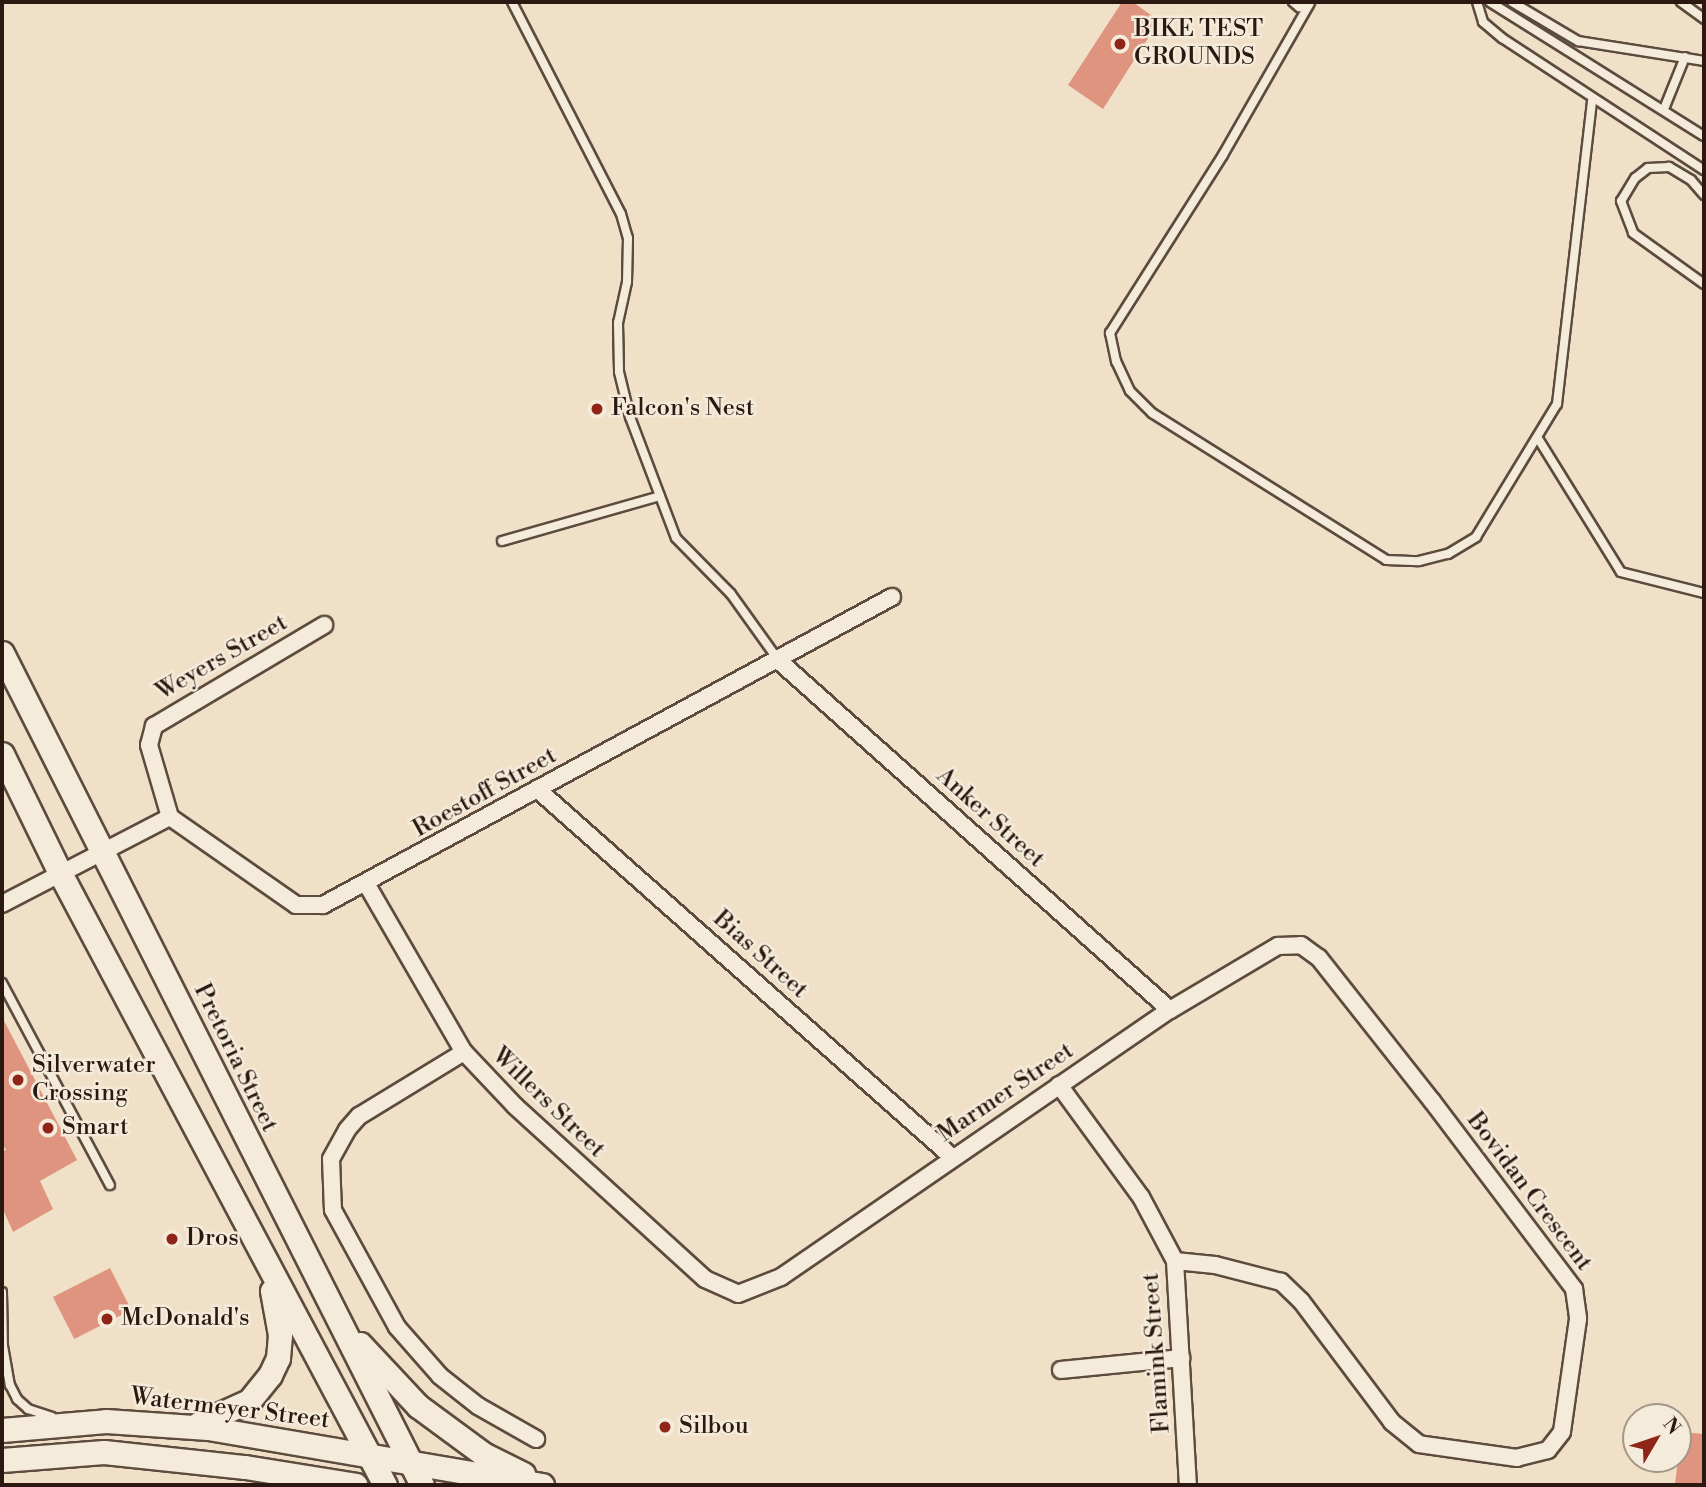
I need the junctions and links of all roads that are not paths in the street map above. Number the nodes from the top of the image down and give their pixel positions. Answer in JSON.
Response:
{"nodes":[{"id":1,"x":512,"y":2,"type":"edge"},
{"id":2,"x":1293,"y":2,"type":"edge"},
{"id":3,"x":1311,"y":2,"type":"edge"},
{"id":4,"x":1477,"y":2,"type":"edge"},
{"id":5,"x":1490,"y":2,"type":"edge"},
{"id":6,"x":1512,"y":2,"type":"edge"},
{"id":7,"x":1681,"y":2,"type":"edge"},
{"id":8,"x":1704,"y":19,"type":"edge"},
{"id":9,"x":1685,"y":57,"type":"junction"},
{"id":10,"x":1704,"y":61,"type":"edge"},
{"id":11,"x":1592,"y":100,"type":"junction"},
{"id":12,"x":1664,"y":109,"type":"junction"},
{"id":13,"x":1704,"y":136,"type":"edge"},
{"id":14,"x":1704,"y":170,"type":"edge"},
{"id":15,"x":1704,"y":195,"type":"edge"},
{"id":16,"x":1704,"y":284,"type":"edge"},
{"id":17,"x":1539,"y":440,"type":"junction"},
{"id":18,"x":660,"y":496,"type":"junction"},
{"id":19,"x":502,"y":541,"type":"dead end"},
{"id":20,"x":1704,"y":593,"type":"edge"},
{"id":21,"x":892,"y":597,"type":"dead end"},
{"id":22,"x":324,"y":625,"type":"dead end"},
{"id":23,"x":2,"y":653,"type":"edge"},
{"id":24,"x":779,"y":661,"type":"junction"},
{"id":25,"x":2,"y":754,"type":"edge"},
{"id":26,"x":537,"y":789,"type":"junction"},
{"id":27,"x":170,"y":817,"type":"junction"},
{"id":28,"x":104,"y":849,"type":"junction"},
{"id":29,"x":60,"y":873,"type":"junction"},
{"id":30,"x":367,"y":885,"type":"junction"},
{"id":31,"x":2,"y":904,"type":"edge"},
{"id":32,"x":1287,"y":943,"type":"joint"},
{"id":33,"x":2,"y":983,"type":"edge"},
{"id":34,"x":1170,"y":1010,"type":"junction"},
{"id":35,"x":464,"y":1052,"type":"junction"},
{"id":36,"x":1059,"y":1085,"type":"junction"},
{"id":37,"x":952,"y":1157,"type":"junction"},
{"id":38,"x":110,"y":1185,"type":"dead end"},
{"id":39,"x":1175,"y":1261,"type":"junction"},
{"id":40,"x":267,"y":1267,"type":"junction"},
{"id":41,"x":321,"y":1290,"type":"junction"},
{"id":42,"x":755,"y":1290,"type":"joint"},
{"id":43,"x":2,"y":1292,"type":"edge"},
{"id":44,"x":3,"y":1349,"type":"edge"},
{"id":45,"x":1181,"y":1358,"type":"junction"},
{"id":46,"x":1061,"y":1370,"type":"dead end"},
{"id":47,"x":80,"y":1423,"type":"junction"},
{"id":48,"x":189,"y":1427,"type":"junction"},
{"id":49,"x":2,"y":1430,"type":"edge"},
{"id":50,"x":536,"y":1439,"type":"dead end"},
{"id":51,"x":369,"y":1453,"type":"junction"},
{"id":52,"x":2,"y":1460,"type":"edge"},
{"id":53,"x":409,"y":1461,"type":"junction"},
{"id":54,"x":356,"y":1485,"type":"edge"},
{"id":55,"x":385,"y":1485,"type":"edge"},
{"id":56,"x":422,"y":1485,"type":"edge"},
{"id":57,"x":542,"y":1485,"type":"edge"},
{"id":58,"x":552,"y":1485,"type":"edge"},
{"id":59,"x":1188,"y":1485,"type":"edge"}],
"edges":[{"from":1,"to":18,"type":"lane"},
{"from":2,"to":3,"type":"lane"},
{"from":3,"to":17,"type":"lane"},
{"from":4,"to":11,"type":"lane"},
{"from":5,"to":12,"type":"lane"},
{"from":6,"to":9,"type":"lane"},
{"from":7,"to":8,"type":"lane"},
{"from":9,"to":10,"type":"lane"},
{"from":9,"to":12,"type":"lane"},
{"from":11,"to":14,"type":"lane"},
{"from":11,"to":17,"type":"lane"},
{"from":12,"to":13,"type":"lane"},
{"from":15,"to":16,"type":"lane"},
{"from":17,"to":20,"type":"lane"},
{"from":18,"to":19,"type":"lane"},
{"from":18,"to":24,"type":"lane"},
{"from":21,"to":24,"type":"street","name":"Roestoff Street"},
{"from":22,"to":27,"type":"street","name":"Weyers Street"},
{"from":23,"to":28,"type":"main road","name":"Pretoria Street"},
{"from":24,"to":26,"type":"street","name":"Roestoff Street"},
{"from":24,"to":34,"type":"street","name":"Anker Street"},
{"from":25,"to":29,"type":"main road"},
{"from":26,"to":30,"type":"street","name":"Roestoff Street"},
{"from":26,"to":37,"type":"street","name":"Bias Street"},
{"from":27,"to":28,"type":"street"},
{"from":27,"to":30,"type":"street","name":"Roestoff Street"},
{"from":28,"to":29,"type":"street"},
{"from":28,"to":41,"type":"main road","name":"Pretoria Street"},
{"from":29,"to":31,"type":"street"},
{"from":29,"to":40,"type":"main road"},
{"from":30,"to":35,"type":"street","name":"Willers Street"},
{"from":32,"to":34,"type":"street","name":"Marmer Street"},
{"from":32,"to":39,"type":"street","name":"Bovidan Crescent"},
{"from":33,"to":38,"type":"lane"},
{"from":34,"to":36,"type":"street","name":"Marmer Street"},
{"from":35,"to":42,"type":"street","name":"Willers Street"},
{"from":35,"to":50,"type":"street"},
{"from":36,"to":37,"type":"street","name":"Marmer Street"},
{"from":36,"to":39,"type":"street","name":"Flamink Street"},
{"from":37,"to":42,"type":"street","name":"Marmer Street"},
{"from":39,"to":45,"type":"street","name":"Flamink Street"},
{"from":40,"to":48,"type":"main road"},
{"from":40,"to":51,"type":"main road"},
{"from":41,"to":53,"type":"main road","name":"Pretoria Street"},
{"from":41,"to":58,"type":"main road"},
{"from":43,"to":44,"type":"lane"},
{"from":44,"to":47,"type":"lane"},
{"from":45,"to":46,"type":"street"},
{"from":45,"to":59,"type":"street","name":"Flamink Street"},
{"from":47,"to":48,"type":"main road","name":"Watermeyer Street"},
{"from":47,"to":49,"type":"main road","name":"Watermeyer Street"},
{"from":48,"to":51,"type":"main road","name":"Watermeyer Street"},
{"from":51,"to":53,"type":"main road","name":"Watermeyer Street"},
{"from":51,"to":55,"type":"main road"},
{"from":52,"to":54,"type":"main road"},
{"from":53,"to":56,"type":"main road","name":"Pretoria Street"},
{"from":53,"to":57,"type":"main road","name":"Watermeyer Street"}]}
